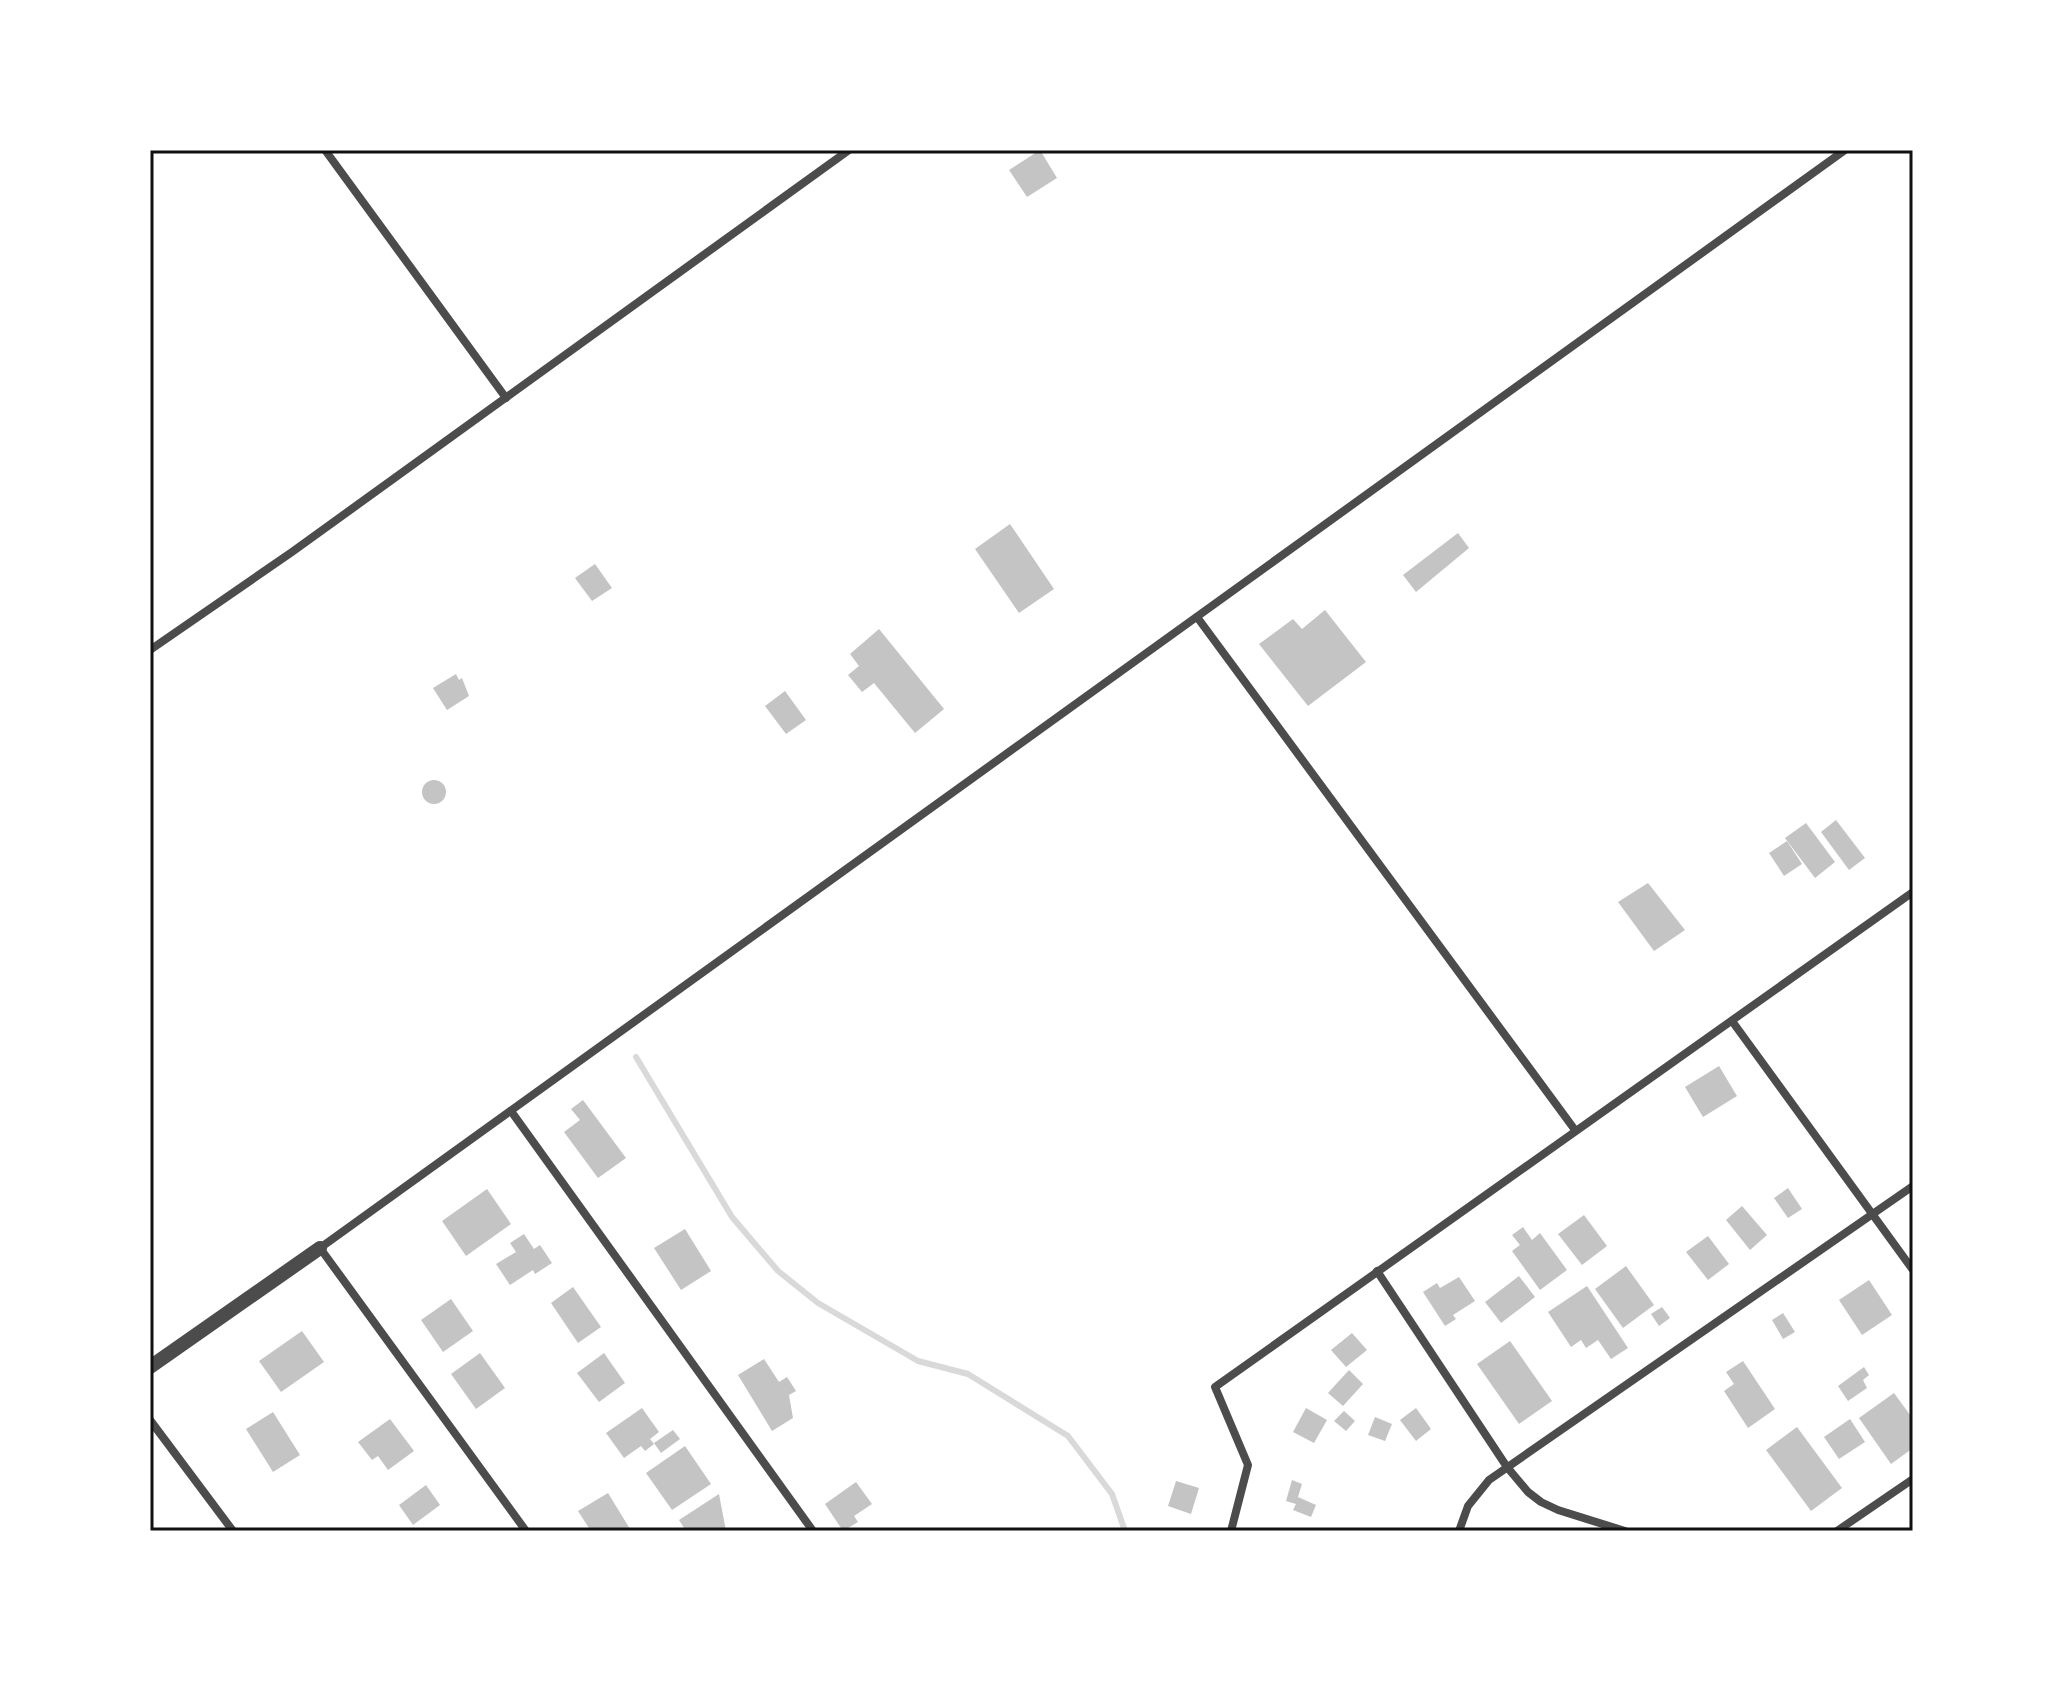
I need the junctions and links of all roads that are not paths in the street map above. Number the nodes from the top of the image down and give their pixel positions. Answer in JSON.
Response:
{"nodes":[{"id":1,"x":325,"y":150,"type":"edge"},
{"id":2,"x":849,"y":150,"type":"edge"},
{"id":3,"x":1845,"y":150,"type":"edge"},
{"id":4,"x":506,"y":398,"type":"junction"},
{"id":5,"x":1197,"y":617,"type":"junction"},
{"id":6,"x":150,"y":650,"type":"edge"},
{"id":7,"x":1913,"y":892,"type":"edge"},
{"id":8,"x":1732,"y":1021,"type":"junction"},
{"id":9,"x":511,"y":1111,"type":"junction"},
{"id":10,"x":1575,"y":1130,"type":"junction"},
{"id":11,"x":1913,"y":1186,"type":"edge"},
{"id":12,"x":1873,"y":1215,"type":"junction"},
{"id":13,"x":320,"y":1248,"type":"junction"},
{"id":14,"x":1913,"y":1270,"type":"edge"},
{"id":15,"x":1377,"y":1271,"type":"junction"},
{"id":16,"x":150,"y":1367,"type":"edge"},
{"id":17,"x":150,"y":1420,"type":"edge"},
{"id":18,"x":1507,"y":1467,"type":"junction"},
{"id":19,"x":1913,"y":1479,"type":"edge"},
{"id":20,"x":233,"y":1531,"type":"edge"},
{"id":21,"x":526,"y":1531,"type":"edge"},
{"id":22,"x":813,"y":1531,"type":"edge"},
{"id":23,"x":1231,"y":1531,"type":"edge"},
{"id":24,"x":1459,"y":1531,"type":"edge"},
{"id":25,"x":1625,"y":1531,"type":"edge"},
{"id":26,"x":1837,"y":1531,"type":"edge"}],
"edges":[{"from":1,"to":4,"type":"street"},
{"from":2,"to":4,"type":"street"},
{"from":3,"to":5,"type":"street"},
{"from":4,"to":6,"type":"street"},
{"from":5,"to":9,"type":"street"},
{"from":5,"to":10,"type":"street"},
{"from":7,"to":8,"type":"street"},
{"from":8,"to":10,"type":"street"},
{"from":8,"to":12,"type":"street"},
{"from":9,"to":13,"type":"street"},
{"from":9,"to":22,"type":"street"},
{"from":10,"to":15,"type":"street"},
{"from":11,"to":12,"type":"street"},
{"from":12,"to":14,"type":"street"},
{"from":12,"to":18,"type":"street"},
{"from":13,"to":16,"type":"street"},
{"from":13,"to":21,"type":"street"},
{"from":15,"to":18,"type":"street"},
{"from":15,"to":23,"type":"street"},
{"from":17,"to":20,"type":"street"},
{"from":18,"to":24,"type":"street"},
{"from":18,"to":25,"type":"street"},
{"from":19,"to":26,"type":"street"}]}
